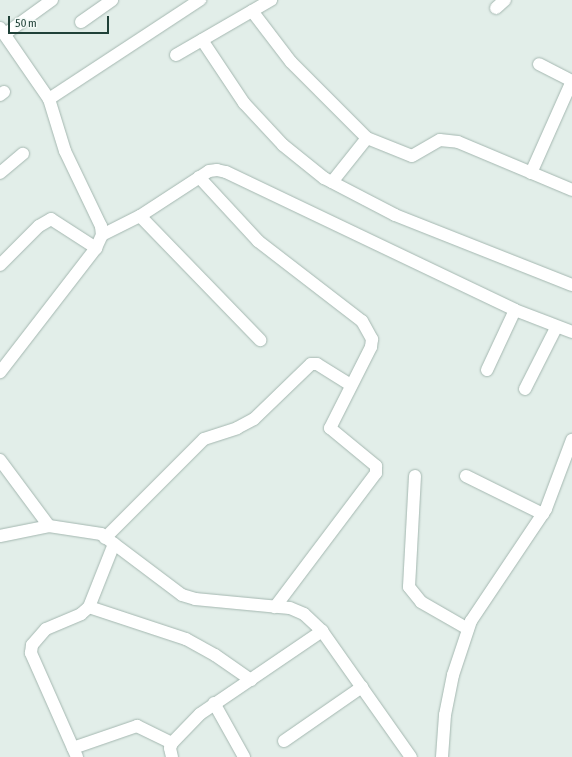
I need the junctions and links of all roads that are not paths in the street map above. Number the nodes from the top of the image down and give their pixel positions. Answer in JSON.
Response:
{"nodes":[{"id":1,"x":52,"y":0,"type":"edge"},
{"id":2,"x":112,"y":0,"type":"edge"},
{"id":3,"x":200,"y":0,"type":"edge"},
{"id":4,"x":271,"y":0,"type":"edge"},
{"id":5,"x":252,"y":11,"type":"junction"},
{"id":6,"x":81,"y":22,"type":"dead end"},
{"id":7,"x":2,"y":31,"type":"edge"},
{"id":8,"x":202,"y":40,"type":"junction"},
{"id":9,"x":176,"y":55,"type":"dead end"},
{"id":10,"x":539,"y":64,"type":"dead end"},
{"id":11,"x":49,"y":99,"type":"junction"},
{"id":12,"x":366,"y":138,"type":"junction"},
{"id":13,"x":23,"y":154,"type":"dead end"},
{"id":14,"x":0,"y":172,"type":"edge"},
{"id":15,"x":531,"y":172,"type":"junction"},
{"id":16,"x":199,"y":177,"type":"junction"},
{"id":17,"x":332,"y":182,"type":"junction"},
{"id":18,"x":572,"y":190,"type":"edge"},
{"id":19,"x":140,"y":216,"type":"junction"},
{"id":20,"x":102,"y":235,"type":"junction"},
{"id":21,"x":96,"y":248,"type":"junction"},
{"id":22,"x":0,"y":265,"type":"edge"},
{"id":23,"x":572,"y":285,"type":"edge"},
{"id":24,"x":515,"y":310,"type":"junction"},
{"id":25,"x":556,"y":328,"type":"junction"},
{"id":26,"x":572,"y":332,"type":"edge"},
{"id":27,"x":260,"y":340,"type":"dead end"},
{"id":28,"x":487,"y":370,"type":"dead end"},
{"id":29,"x":0,"y":372,"type":"edge"},
{"id":30,"x":351,"y":385,"type":"junction"},
{"id":31,"x":525,"y":389,"type":"dead end"},
{"id":32,"x":572,"y":440,"type":"edge"},
{"id":33,"x":0,"y":460,"type":"edge"},
{"id":34,"x":415,"y":476,"type":"dead end"},
{"id":35,"x":466,"y":476,"type":"dead end"},
{"id":36,"x":543,"y":514,"type":"junction"},
{"id":37,"x":49,"y":526,"type":"junction"},
{"id":38,"x":0,"y":536,"type":"edge"},
{"id":39,"x":110,"y":541,"type":"junction"},
{"id":40,"x":89,"y":607,"type":"junction"},
{"id":41,"x":275,"y":607,"type":"junction"},
{"id":42,"x":468,"y":629,"type":"junction"},
{"id":43,"x":322,"y":630,"type":"junction"},
{"id":44,"x":251,"y":680,"type":"junction"},
{"id":45,"x":362,"y":687,"type":"junction"},
{"id":46,"x":214,"y":703,"type":"junction"},
{"id":47,"x":284,"y":741,"type":"dead end"},
{"id":48,"x":172,"y":743,"type":"junction"},
{"id":49,"x":75,"y":753,"type":"edge"},
{"id":50,"x":172,"y":757,"type":"edge"},
{"id":51,"x":244,"y":757,"type":"edge"},
{"id":52,"x":411,"y":757,"type":"edge"},
{"id":53,"x":442,"y":757,"type":"edge"}],
"edges":[{"from":1,"to":7,"type":"street"},
{"from":2,"to":6,"type":"street"},
{"from":3,"to":11,"type":"street"},
{"from":4,"to":5,"type":"street"},
{"from":5,"to":8,"type":"street"},
{"from":5,"to":12,"type":"street"},
{"from":7,"to":11,"type":"street"},
{"from":8,"to":9,"type":"street"},
{"from":8,"to":17,"type":"street"},
{"from":10,"to":15,"type":"street"},
{"from":11,"to":20,"type":"street"},
{"from":12,"to":15,"type":"street"},
{"from":12,"to":17,"type":"street"},
{"from":13,"to":14,"type":"street"},
{"from":15,"to":18,"type":"street"},
{"from":16,"to":19,"type":"street"},
{"from":16,"to":24,"type":"street"},
{"from":16,"to":30,"type":"street"},
{"from":17,"to":23,"type":"street"},
{"from":19,"to":20,"type":"street"},
{"from":19,"to":27,"type":"street"},
{"from":20,"to":21,"type":"street"},
{"from":21,"to":22,"type":"street"},
{"from":21,"to":29,"type":"street"},
{"from":24,"to":25,"type":"street"},
{"from":24,"to":28,"type":"street"},
{"from":25,"to":26,"type":"street"},
{"from":25,"to":31,"type":"street"},
{"from":30,"to":39,"type":"street"},
{"from":30,"to":41,"type":"street"},
{"from":32,"to":36,"type":"street"},
{"from":33,"to":37,"type":"street"},
{"from":34,"to":42,"type":"street"},
{"from":35,"to":36,"type":"street"},
{"from":36,"to":42,"type":"street"},
{"from":37,"to":38,"type":"street"},
{"from":37,"to":39,"type":"street"},
{"from":39,"to":40,"type":"street"},
{"from":39,"to":41,"type":"street"},
{"from":40,"to":44,"type":"street"},
{"from":40,"to":49,"type":"street"},
{"from":41,"to":43,"type":"street"},
{"from":42,"to":53,"type":"street"},
{"from":43,"to":44,"type":"street"},
{"from":43,"to":45,"type":"street"},
{"from":44,"to":46,"type":"street"},
{"from":45,"to":47,"type":"street"},
{"from":45,"to":52,"type":"street"},
{"from":46,"to":48,"type":"street"},
{"from":46,"to":51,"type":"street"},
{"from":48,"to":49,"type":"street"},
{"from":48,"to":50,"type":"street"}]}
